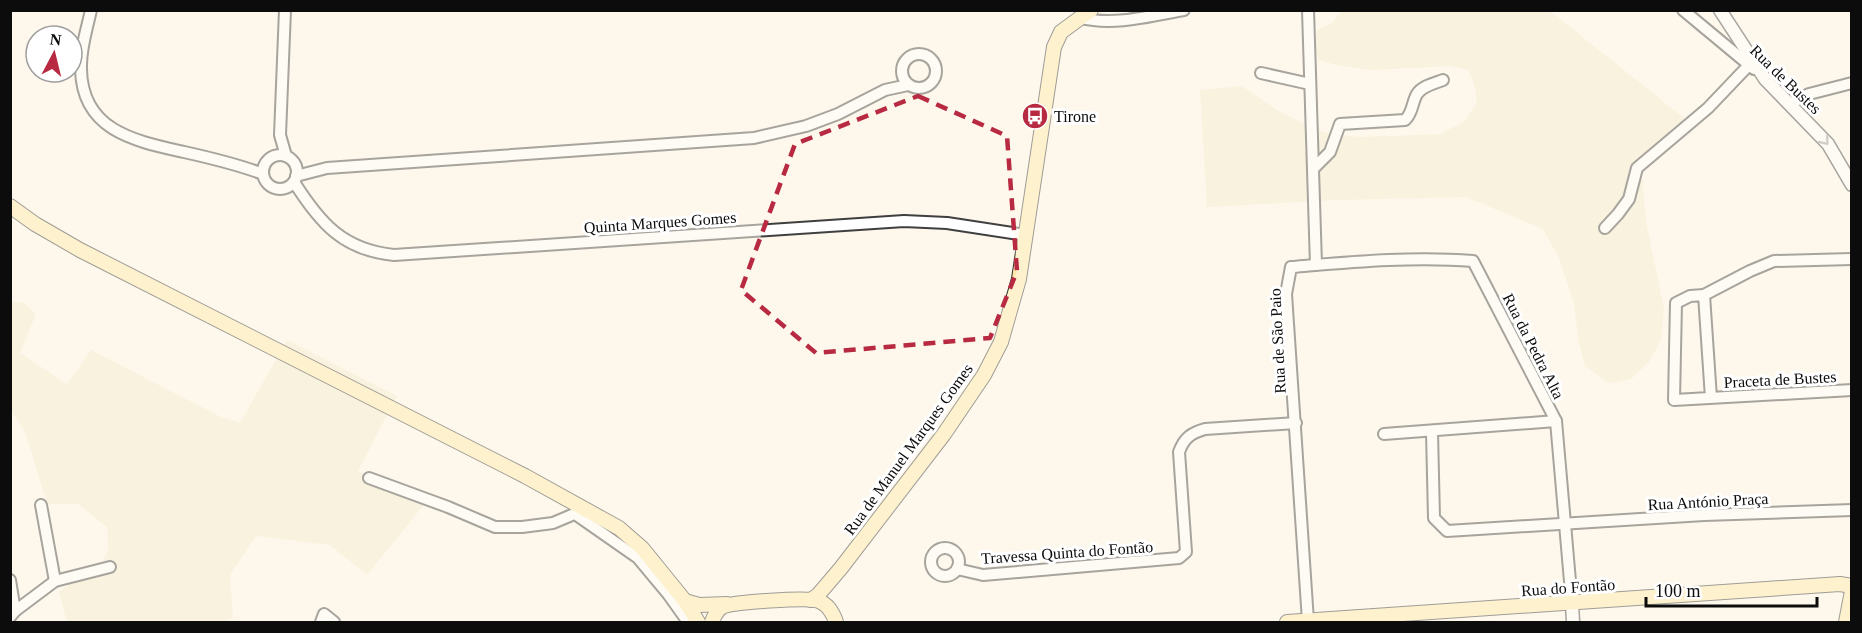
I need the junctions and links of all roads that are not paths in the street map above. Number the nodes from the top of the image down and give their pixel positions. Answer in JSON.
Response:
{"nodes":[{"id":1,"x":91,"y":10,"type":"edge"},
{"id":2,"x":285,"y":10,"type":"edge"},
{"id":3,"x":1184,"y":10,"type":"edge"},
{"id":4,"x":1308,"y":10,"type":"edge"},
{"id":5,"x":1683,"y":10,"type":"edge"},
{"id":6,"x":1720,"y":10,"type":"edge"},
{"id":7,"x":1085,"y":14,"type":"edge"},
{"id":8,"x":1749,"y":65,"type":"junction"},
{"id":9,"x":902,"y":73,"type":"junction"},
{"id":10,"x":1261,"y":73,"type":"dead end"},
{"id":11,"x":1765,"y":79,"type":"junction"},
{"id":12,"x":1443,"y":80,"type":"dead end"},
{"id":13,"x":1851,"y":83,"type":"edge"},
{"id":14,"x":1310,"y":84,"type":"junction"},
{"id":15,"x":908,"y":85,"type":"junction"},
{"id":16,"x":885,"y":90,"type":"junction"},
{"id":17,"x":1790,"y":104,"type":"junction"},
{"id":18,"x":280,"y":135,"type":"junction"},
{"id":19,"x":291,"y":159,"type":"junction"},
{"id":20,"x":266,"y":165,"type":"junction"},
{"id":21,"x":327,"y":168,"type":"junction"},
{"id":22,"x":1313,"y":169,"type":"junction"},
{"id":23,"x":292,"y":182,"type":"junction"},
{"id":24,"x":1851,"y":185,"type":"edge"},
{"id":25,"x":10,"y":206,"type":"edge"},
{"id":26,"x":1605,"y":228,"type":"dead end"},
{"id":27,"x":1025,"y":235,"type":"junction"},
{"id":28,"x":1851,"y":259,"type":"edge"},
{"id":29,"x":1316,"y":265,"type":"junction"},
{"id":30,"x":1704,"y":295,"type":"junction"},
{"id":31,"x":1851,"y":390,"type":"edge"},
{"id":32,"x":1711,"y":398,"type":"junction"},
{"id":33,"x":1556,"y":421,"type":"junction"},
{"id":34,"x":1296,"y":423,"type":"junction"},
{"id":35,"x":1432,"y":432,"type":"junction"},
{"id":36,"x":1384,"y":434,"type":"dead end"},
{"id":37,"x":369,"y":478,"type":"dead end"},
{"id":38,"x":41,"y":505,"type":"dead end"},
{"id":39,"x":1851,"y":510,"type":"edge"},
{"id":40,"x":580,"y":512,"type":"junction"},
{"id":41,"x":1566,"y":524,"type":"junction"},
{"id":42,"x":110,"y":567,"type":"dead end"},
{"id":43,"x":841,"y":568,"type":"junction"},
{"id":44,"x":957,"y":569,"type":"dead end"},
{"id":45,"x":10,"y":580,"type":"edge"},
{"id":46,"x":55,"y":581,"type":"junction"},
{"id":47,"x":1851,"y":586,"type":"edge"},
{"id":48,"x":1851,"y":591,"type":"edge"},
{"id":49,"x":811,"y":600,"type":"junction"},
{"id":50,"x":685,"y":601,"type":"junction"},
{"id":51,"x":731,"y":604,"type":"junction"},
{"id":52,"x":1572,"y":604,"type":"junction"},
{"id":53,"x":13,"y":614,"type":"edge"},
{"id":54,"x":833,"y":617,"type":"edge"},
{"id":55,"x":1308,"y":621,"type":"edge"},
{"id":56,"x":321,"y":622,"type":"edge"},
{"id":57,"x":334,"y":622,"type":"edge"},
{"id":58,"x":688,"y":622,"type":"edge"},
{"id":59,"x":698,"y":622,"type":"edge"},
{"id":60,"x":712,"y":622,"type":"edge"},
{"id":61,"x":1287,"y":622,"type":"edge"},
{"id":62,"x":1573,"y":622,"type":"edge"},
{"id":63,"x":1846,"y":622,"type":"edge"}],
"edges":[{"from":1,"to":20,"type":"street"},
{"from":2,"to":18,"type":"street"},
{"from":3,"to":7,"type":"street"},
{"from":4,"to":14,"type":"street"},
{"from":5,"to":8,"type":"street","name":"Rua de Bustes"},
{"from":6,"to":11,"type":"street"},
{"from":7,"to":27,"type":"main road","name":"Rua de Manuel Marques Gomes"},
{"from":8,"to":11,"type":"street","name":"Rua de Bustes"},
{"from":8,"to":26,"type":"street"},
{"from":9,"to":15,"type":"street"},
{"from":9,"to":15,"type":"street"},
{"from":9,"to":16,"type":"street"},
{"from":10,"to":14,"type":"street"},
{"from":11,"to":17,"type":"street","name":"Rua de Bustes"},
{"from":12,"to":22,"type":"street"},
{"from":13,"to":17,"type":"street"},
{"from":14,"to":22,"type":"street"},
{"from":15,"to":16,"type":"street"},
{"from":16,"to":21,"type":"street"},
{"from":17,"to":24,"type":"street","name":"Rua de Bustes","one_way":true},
{"from":18,"to":19,"type":"street"},
{"from":18,"to":20,"type":"street"},
{"from":19,"to":20,"type":"street"},
{"from":19,"to":21,"type":"street"},
{"from":19,"to":23,"type":"street"},
{"from":20,"to":23,"type":"street","name":"Quinta Marques Gomes"},
{"from":21,"to":23,"type":"street"},
{"from":22,"to":29,"type":"street"},
{"from":23,"to":27,"type":"street","name":"Quinta Marques Gomes"},
{"from":25,"to":40,"type":"main road"},
{"from":27,"to":43,"type":"main road","name":"Rua de Manuel Marques Gomes"},
{"from":28,"to":30,"type":"street"},
{"from":29,"to":33,"type":"street","name":"Rua da Pedra Alta"},
{"from":29,"to":34,"type":"street","name":"Rua de São Paio"},
{"from":30,"to":32,"type":"street","name":"Praceta de Bustes"},
{"from":30,"to":32,"type":"street","name":"Praceta de Bustes"},
{"from":31,"to":32,"type":"street","name":"Praceta de Bustes"},
{"from":33,"to":35,"type":"street"},
{"from":33,"to":41,"type":"street","name":"Rua da Pedra Alta"},
{"from":34,"to":44,"type":"street","name":"Travessa Quinta do Fontão"},
{"from":34,"to":55,"type":"street","name":"Rua de São Paio"},
{"from":35,"to":36,"type":"street"},
{"from":35,"to":41,"type":"street","name":"Rua António Praça"},
{"from":37,"to":40,"type":"street"},
{"from":38,"to":46,"type":"street"},
{"from":39,"to":41,"type":"street","name":"Rua António Praça"},
{"from":40,"to":50,"type":"main road"},
{"from":40,"to":58,"type":"street"},
{"from":41,"to":52,"type":"street","name":"Rua da Pedra Alta"},
{"from":42,"to":46,"type":"street"},
{"from":43,"to":49,"type":"main road","name":"Rua de Manuel Marques Gomes"},
{"from":43,"to":54,"type":"main road"},
{"from":45,"to":53,"type":"street"},
{"from":46,"to":53,"type":"street"},
{"from":47,"to":52,"type":"main road","name":"Rua do Fontão"},
{"from":48,"to":63,"type":"main road"},
{"from":49,"to":51,"type":"main road"},
{"from":49,"to":54,"type":"main road"},
{"from":50,"to":51,"type":"main road"},
{"from":50,"to":59,"type":"main road"},
{"from":51,"to":60,"type":"main road"},
{"from":52,"to":55,"type":"main road","name":"Rua do Fontão"},
{"from":52,"to":62,"type":"street"},
{"from":55,"to":61,"type":"main road","name":"Rua do Fontão"},
{"from":56,"to":57,"type":"street"}]}
